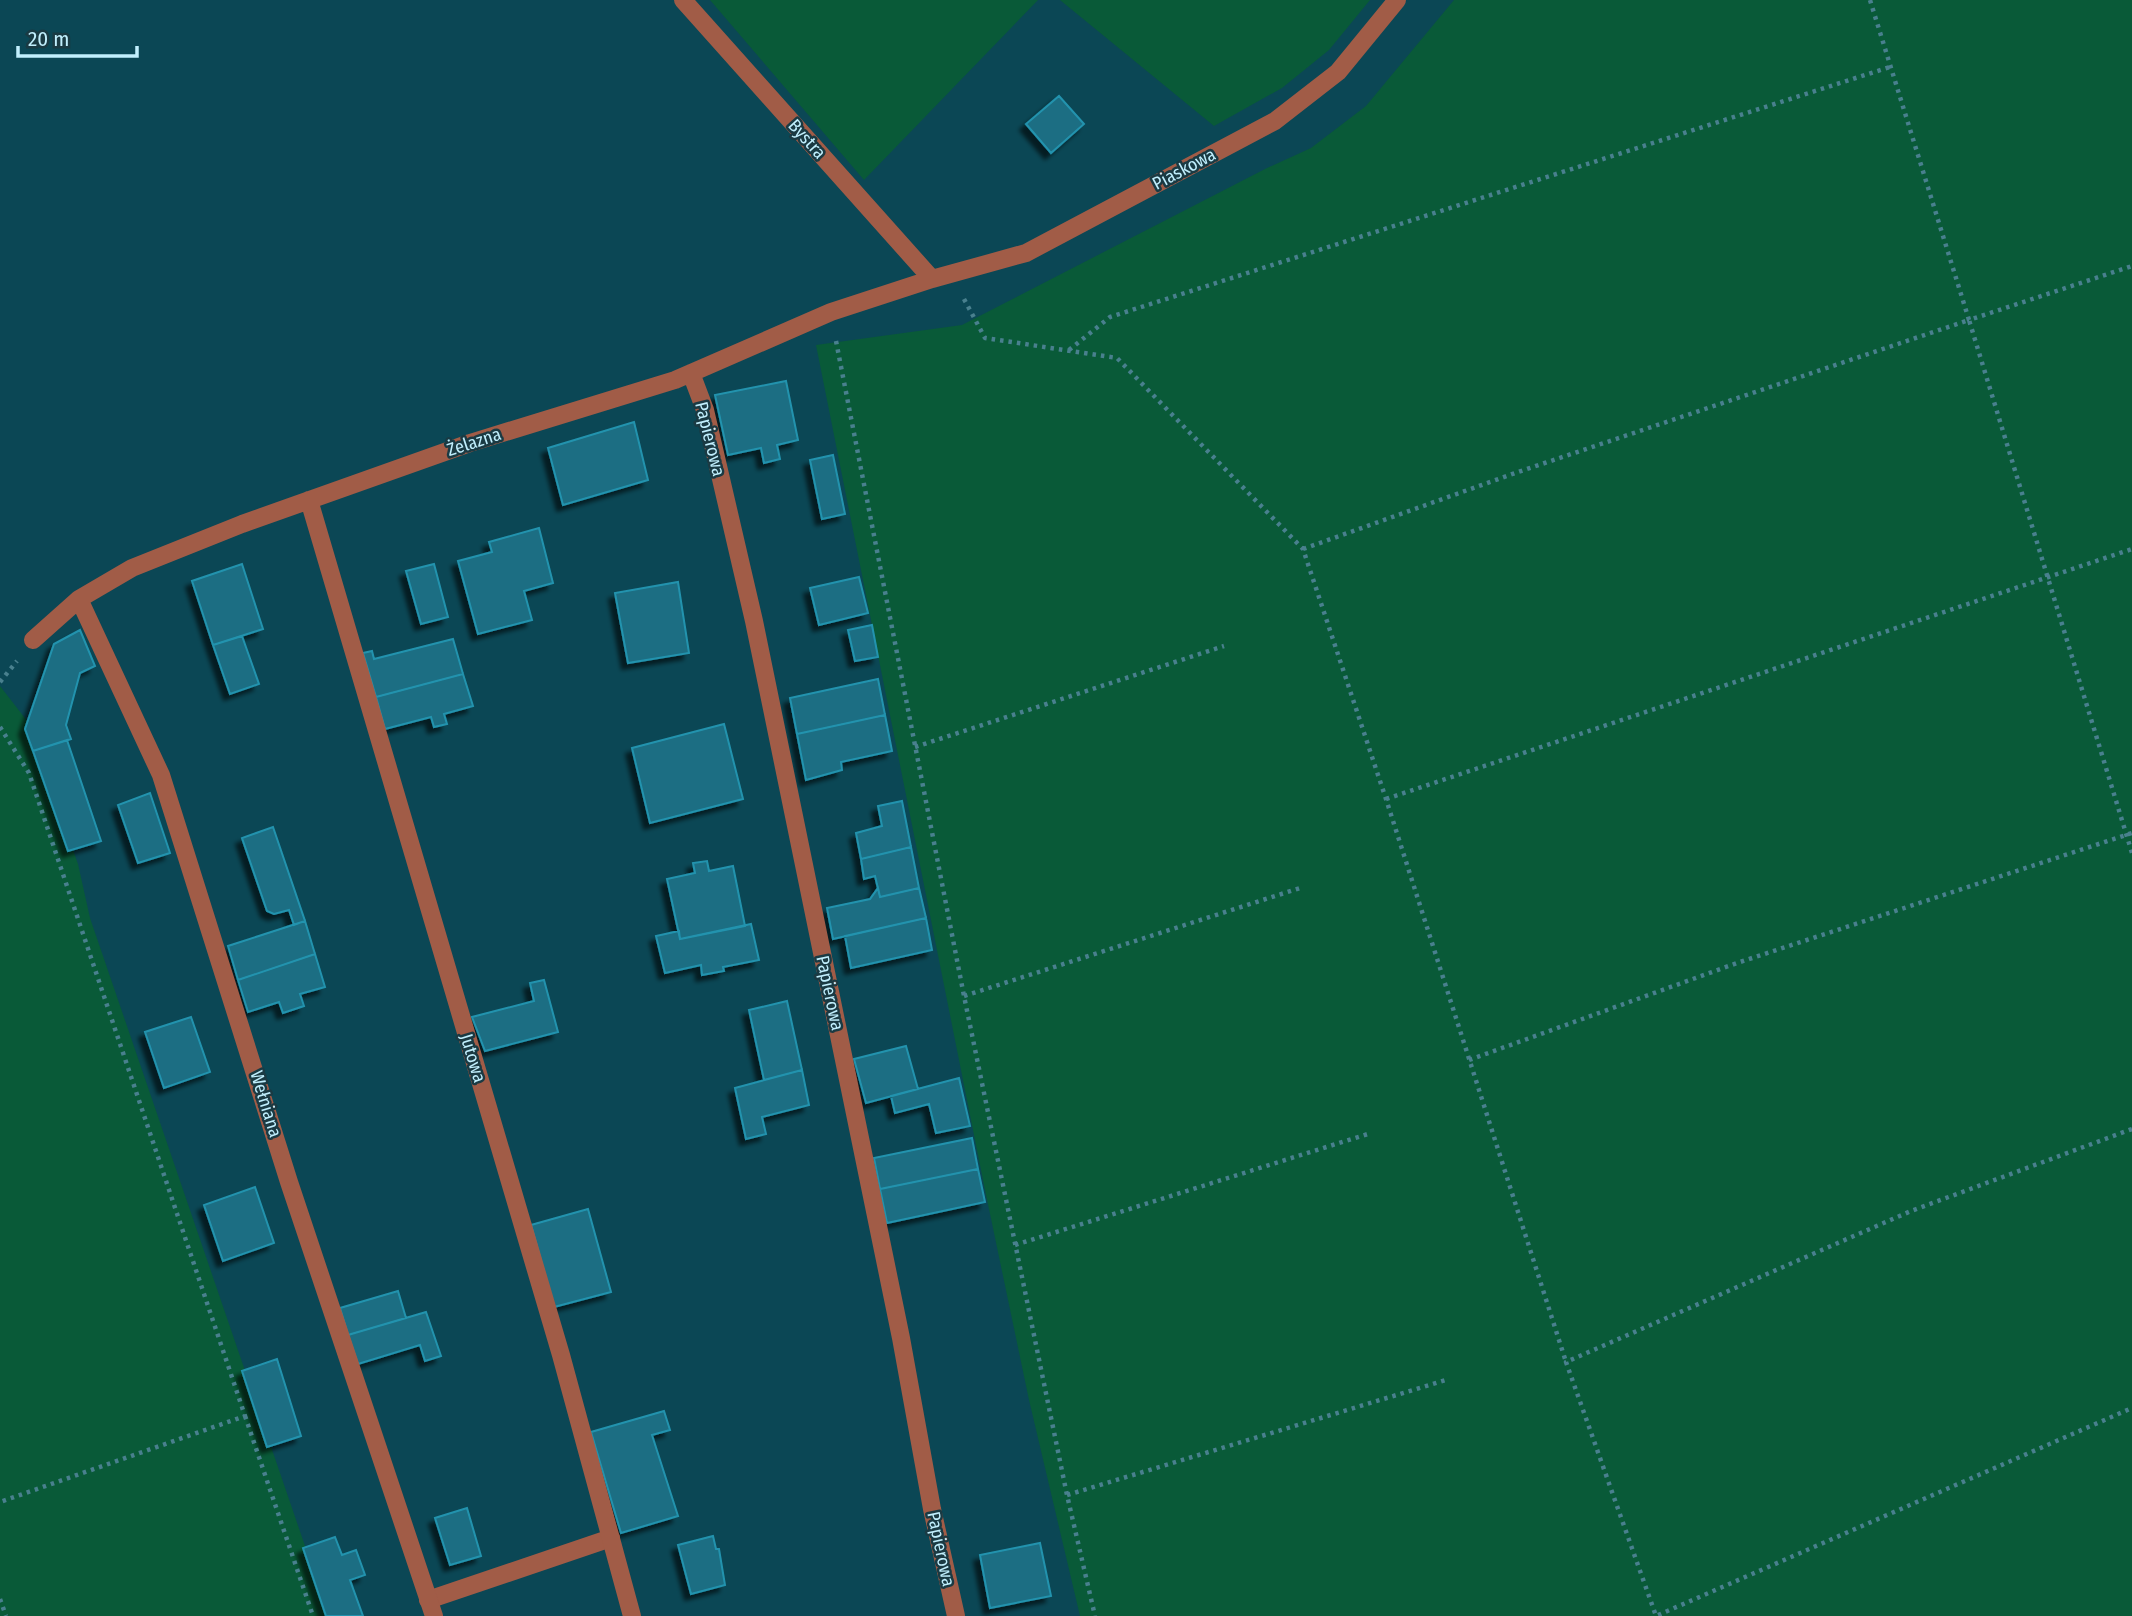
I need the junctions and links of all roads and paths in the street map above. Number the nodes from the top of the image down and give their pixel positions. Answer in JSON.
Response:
{"nodes":[{"id":1,"x":683,"y":0,"type":"edge"},
{"id":2,"x":1397,"y":0,"type":"edge"},
{"id":3,"x":1870,"y":0,"type":"edge"},
{"id":4,"x":1890,"y":67,"type":"junction"},
{"id":5,"x":2132,"y":266,"type":"edge"},
{"id":6,"x":950,"y":274,"type":"junction"},
{"id":7,"x":932,"y":279,"type":"junction"},
{"id":8,"x":831,"y":312,"type":"junction"},
{"id":9,"x":1969,"y":320,"type":"junction"},
{"id":10,"x":1068,"y":351,"type":"junction"},
{"id":11,"x":691,"y":373,"type":"junction"},
{"id":12,"x":309,"y":500,"type":"junction"},
{"id":13,"x":1303,"y":549,"type":"junction"},
{"id":14,"x":2132,"y":549,"type":"edge"},
{"id":15,"x":2048,"y":577,"type":"junction"},
{"id":16,"x":79,"y":599,"type":"junction"},
{"id":17,"x":33,"y":639,"type":"dead end"},
{"id":18,"x":1224,"y":646,"type":"dead end"},
{"id":19,"x":0,"y":727,"type":"edge"},
{"id":20,"x":915,"y":747,"type":"junction"},
{"id":21,"x":1386,"y":799,"type":"junction"},
{"id":22,"x":2129,"y":834,"type":"edge"},
{"id":23,"x":2132,"y":853,"type":"edge"},
{"id":24,"x":1300,"y":888,"type":"dead end"},
{"id":25,"x":964,"y":996,"type":"junction"},
{"id":26,"x":1469,"y":1060,"type":"junction"},
{"id":27,"x":2132,"y":1129,"type":"edge"},
{"id":28,"x":1371,"y":1133,"type":"dead end"},
{"id":29,"x":1015,"y":1245,"type":"junction"},
{"id":30,"x":1566,"y":1362,"type":"junction"},
{"id":31,"x":1446,"y":1380,"type":"dead end"},
{"id":32,"x":2132,"y":1408,"type":"edge"},
{"id":33,"x":245,"y":1416,"type":"junction"},
{"id":34,"x":1067,"y":1495,"type":"junction"},
{"id":35,"x":0,"y":1502,"type":"edge"},
{"id":36,"x":611,"y":1538,"type":"junction"},
{"id":37,"x":0,"y":1600,"type":"edge"},
{"id":38,"x":431,"y":1608,"type":"edge"},
{"id":39,"x":6,"y":1616,"type":"edge"},
{"id":40,"x":313,"y":1616,"type":"edge"},
{"id":41,"x":632,"y":1616,"type":"edge"},
{"id":42,"x":956,"y":1616,"type":"edge"},
{"id":43,"x":1095,"y":1616,"type":"edge"}],
"edges":[{"from":1,"to":7,"type":"street","name":"Bystra"},
{"from":2,"to":6,"type":"street","name":"Piaskowa"},
{"from":3,"to":4,"type":"path"},
{"from":4,"to":9,"type":"path"},
{"from":4,"to":10,"type":"path"},
{"from":5,"to":9,"type":"path"},
{"from":6,"to":7,"type":"street","name":"Piaskowa"},
{"from":6,"to":10,"type":"path"},
{"from":7,"to":8,"type":"street","name":"Żelazna"},
{"from":8,"to":11,"type":"street","name":"Żelazna"},
{"from":8,"to":20,"type":"path"},
{"from":9,"to":13,"type":"path"},
{"from":9,"to":15,"type":"path"},
{"from":10,"to":13,"type":"path"},
{"from":11,"to":12,"type":"street","name":"Żelazna"},
{"from":11,"to":42,"type":"street","name":"Papierowa"},
{"from":12,"to":16,"type":"street","name":"Żelazna"},
{"from":12,"to":36,"type":"street","name":"Jutowa"},
{"from":13,"to":21,"type":"path"},
{"from":14,"to":15,"type":"path"},
{"from":15,"to":21,"type":"path"},
{"from":15,"to":22,"type":"path"},
{"from":16,"to":17,"type":"street","name":"Żelazna"},
{"from":16,"to":38,"type":"street","name":"Wełniana"},
{"from":18,"to":20,"type":"path"},
{"from":19,"to":33,"type":"path"},
{"from":20,"to":25,"type":"path"},
{"from":21,"to":26,"type":"path"},
{"from":22,"to":23,"type":"path"},
{"from":22,"to":26,"type":"path"},
{"from":24,"to":25,"type":"path"},
{"from":25,"to":29,"type":"path"},
{"from":26,"to":30,"type":"path"},
{"from":27,"to":30,"type":"path"},
{"from":28,"to":29,"type":"path"},
{"from":29,"to":34,"type":"path"},
{"from":30,"to":32,"type":"path"},
{"from":31,"to":34,"type":"path"},
{"from":33,"to":35,"type":"path"},
{"from":33,"to":40,"type":"path"},
{"from":34,"to":43,"type":"path"},
{"from":36,"to":38,"type":"street"},
{"from":36,"to":41,"type":"street","name":"Jutowa"},
{"from":37,"to":39,"type":"path"}]}
